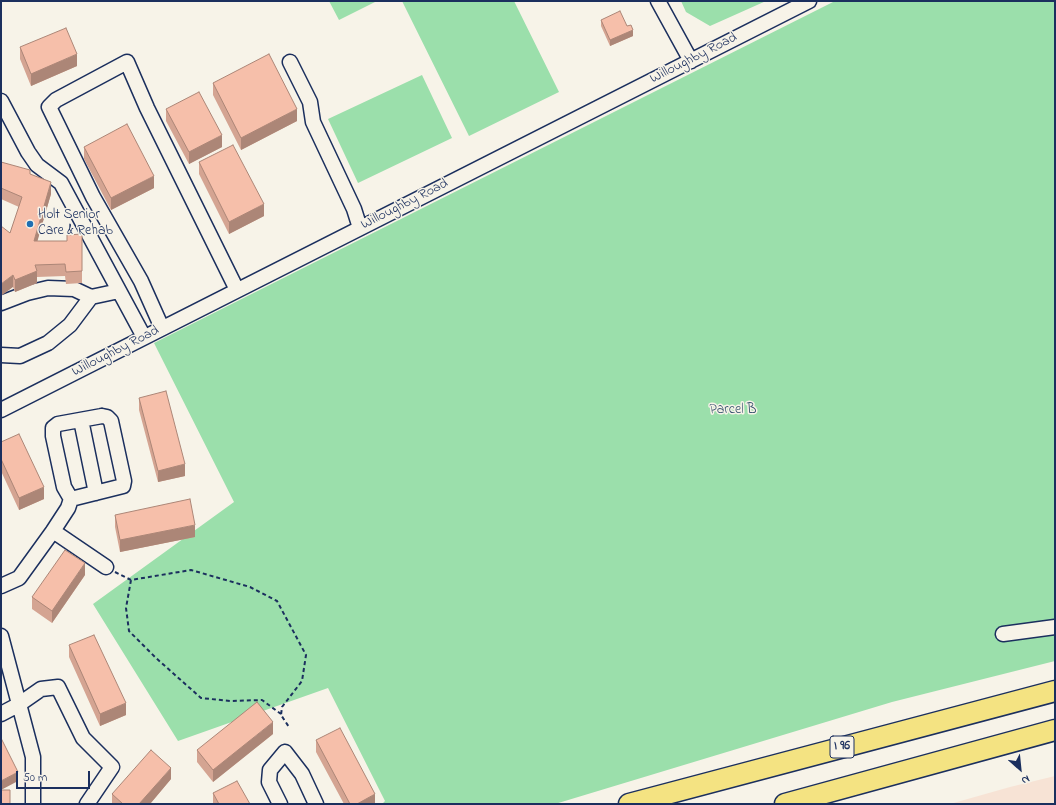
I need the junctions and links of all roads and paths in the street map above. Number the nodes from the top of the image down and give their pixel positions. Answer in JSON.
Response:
{"nodes":[{"id":1,"x":658,"y":1,"type":"edge"},
{"id":2,"x":809,"y":1,"type":"edge"},
{"id":3,"x":691,"y":61,"type":"junction"},
{"id":4,"x":290,"y":62,"type":"dead end"},
{"id":5,"x":1,"y":101,"type":"edge"},
{"id":6,"x":360,"y":228,"type":"junction"},
{"id":7,"x":237,"y":290,"type":"junction"},
{"id":8,"x":119,"y":291,"type":"junction"},
{"id":9,"x":91,"y":297,"type":"junction"},
{"id":10,"x":1,"y":303,"type":"edge"},
{"id":11,"x":162,"y":328,"type":"junction"},
{"id":12,"x":144,"y":337,"type":"junction"},
{"id":13,"x":1,"y":355,"type":"edge"},
{"id":14,"x":1,"y":410,"type":"edge"},
{"id":15,"x":81,"y":420,"type":"junction"},
{"id":16,"x":96,"y":493,"type":"junction"},
{"id":17,"x":71,"y":499,"type":"junction"},
{"id":18,"x":53,"y":531,"type":"junction"},
{"id":19,"x":106,"y":567,"type":"joint"},
{"id":20,"x":131,"y":580,"type":"junction"},
{"id":21,"x":1,"y":586,"type":"edge"},
{"id":22,"x":1055,"y":627,"type":"edge"},
{"id":23,"x":1003,"y":634,"type":"dead end"},
{"id":24,"x":1,"y":636,"type":"edge"},
{"id":25,"x":1055,"y":691,"type":"edge"},
{"id":26,"x":18,"y":705,"type":"junction"},
{"id":27,"x":1,"y":714,"type":"edge"},
{"id":28,"x":281,"y":715,"type":"junction"},
{"id":29,"x":289,"y":727,"type":"dead end"},
{"id":30,"x":1055,"y":730,"type":"edge"},
{"id":31,"x":33,"y":804,"type":"edge"},
{"id":32,"x":87,"y":804,"type":"edge"},
{"id":33,"x":280,"y":804,"type":"edge"},
{"id":34,"x":316,"y":804,"type":"edge"},
{"id":35,"x":629,"y":804,"type":"edge"},
{"id":36,"x":785,"y":804,"type":"edge"}],
"edges":[{"from":1,"to":3,"type":"street"},
{"from":2,"to":3,"type":"street","name":"Willoughby Road"},
{"from":3,"to":6,"type":"street","name":"Willoughby Road"},
{"from":4,"to":6,"type":"street"},
{"from":5,"to":8,"type":"street"},
{"from":6,"to":7,"type":"street","name":"Willoughby Road"},
{"from":7,"to":11,"type":"street","name":"Willoughby Road"},
{"from":7,"to":11,"type":"street"},
{"from":8,"to":9,"type":"street"},
{"from":8,"to":12,"type":"street"},
{"from":9,"to":10,"type":"street"},
{"from":9,"to":13,"type":"street"},
{"from":11,"to":12,"type":"street","name":"Willoughby Road"},
{"from":12,"to":14,"type":"street","name":"Willoughby Road"},
{"from":15,"to":16,"type":"street"},
{"from":15,"to":16,"type":"street"},
{"from":15,"to":17,"type":"street"},
{"from":16,"to":17,"type":"street"},
{"from":17,"to":18,"type":"street"},
{"from":18,"to":19,"type":"street"},
{"from":18,"to":21,"type":"street"},
{"from":19,"to":20,"type":"path"},
{"from":20,"to":28,"type":"path"},
{"from":20,"to":28,"type":"path"},
{"from":22,"to":23,"type":"street"},
{"from":24,"to":26,"type":"street"},
{"from":25,"to":35,"type":"highway","number":"I 96"},
{"from":26,"to":27,"type":"street"},
{"from":26,"to":31,"type":"street"},
{"from":26,"to":32,"type":"street"},
{"from":28,"to":29,"type":"path"},
{"from":30,"to":36,"type":"highway"},
{"from":33,"to":34,"type":"street"}]}
